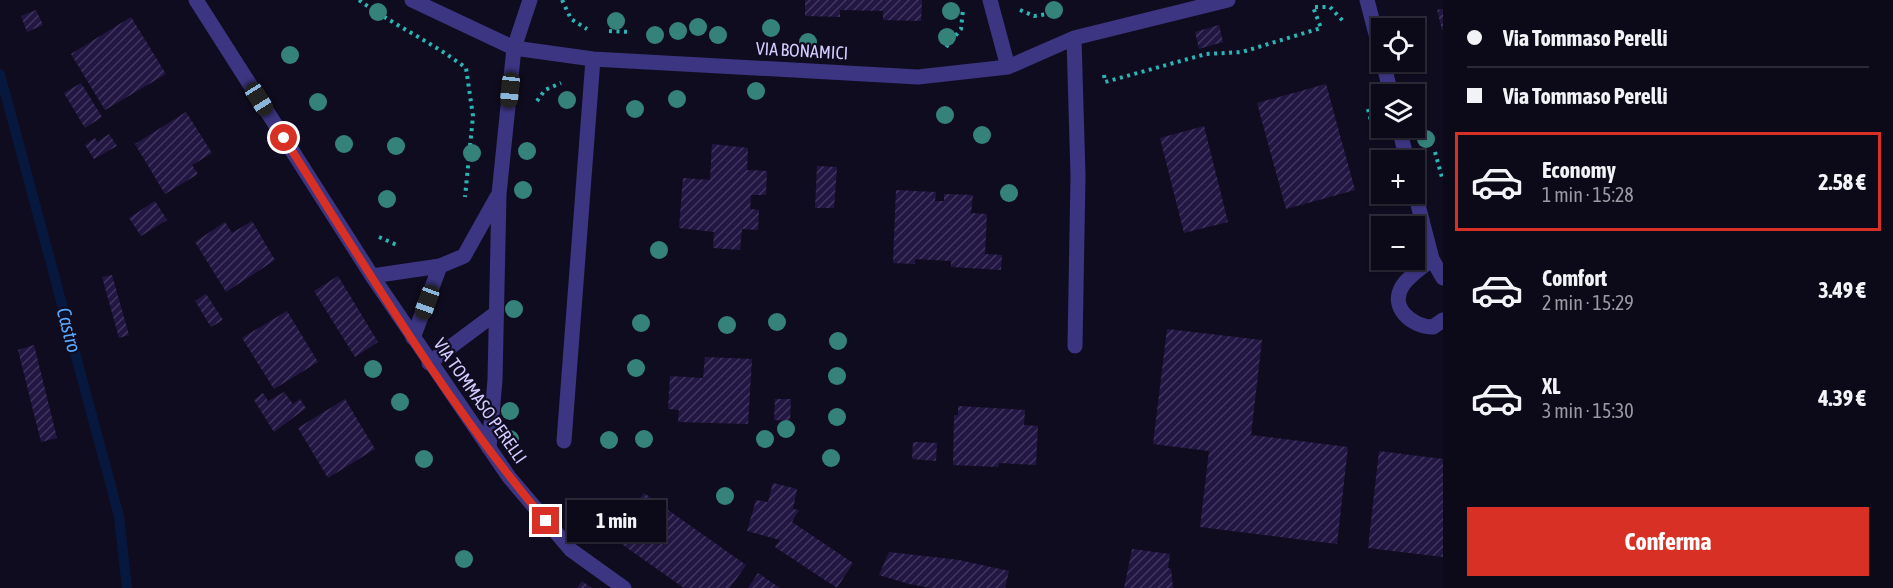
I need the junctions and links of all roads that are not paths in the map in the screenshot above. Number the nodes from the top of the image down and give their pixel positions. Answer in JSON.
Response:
{"nodes":[{"id":1,"x":196,"y":0,"type":"edge"},
{"id":2,"x":412,"y":0,"type":"edge"},
{"id":3,"x":531,"y":0,"type":"edge"},
{"id":4,"x":990,"y":0,"type":"edge"},
{"id":5,"x":1228,"y":0,"type":"edge"},
{"id":6,"x":1367,"y":0,"type":"edge"},
{"id":7,"x":1372,"y":18,"type":"edge"},
{"id":8,"x":1074,"y":38,"type":"junction"},
{"id":9,"x":514,"y":48,"type":"junction"},
{"id":10,"x":593,"y":59,"type":"junction"},
{"id":11,"x":1008,"y":67,"type":"junction"},
{"id":12,"x":499,"y":194,"type":"junction"},
{"id":13,"x":1418,"y":204,"type":"edge"},
{"id":14,"x":1432,"y":259,"type":"junction"},
{"id":15,"x":440,"y":266,"type":"junction"},
{"id":16,"x":372,"y":276,"type":"junction"},
{"id":17,"x":1443,"y":278,"type":"edge"},
{"id":18,"x":496,"y":313,"type":"junction"},
{"id":19,"x":1443,"y":320,"type":"edge"},
{"id":20,"x":413,"y":338,"type":"junction"},
{"id":21,"x":1075,"y":346,"type":"dead end"},
{"id":22,"x":429,"y":363,"type":"junction"},
{"id":23,"x":564,"y":441,"type":"dead end"},
{"id":24,"x":489,"y":448,"type":"junction"},
{"id":25,"x":624,"y":588,"type":"edge"}],
"edges":[{"from":1,"to":16,"type":"street","name":"VIA TOMMASO PERELLI"},
{"from":2,"to":9,"type":"street","name":"VIA BONAMICI"},
{"from":3,"to":9,"type":"street"},
{"from":4,"to":11,"type":"street"},
{"from":5,"to":8,"type":"street","name":"VIA BONAMICI"},
{"from":6,"to":7,"type":"street"},
{"from":8,"to":11,"type":"street","name":"VIA BONAMICI"},
{"from":8,"to":21,"type":"street"},
{"from":9,"to":10,"type":"street","name":"VIA BONAMICI"},
{"from":9,"to":12,"type":"street"},
{"from":10,"to":11,"type":"street","name":"VIA BONAMICI"},
{"from":10,"to":23,"type":"street"},
{"from":12,"to":15,"type":"street"},
{"from":12,"to":18,"type":"street"},
{"from":13,"to":14,"type":"street"},
{"from":14,"to":17,"type":"street"},
{"from":14,"to":19,"type":"street"},
{"from":15,"to":16,"type":"street"},
{"from":15,"to":20,"type":"street"},
{"from":16,"to":20,"type":"street","name":"VIA TOMMASO PERELLI"},
{"from":18,"to":22,"type":"street"},
{"from":18,"to":24,"type":"street"},
{"from":20,"to":22,"type":"street","name":"VIA TOMMASO PERELLI"},
{"from":22,"to":24,"type":"street","name":"VIA TOMMASO PERELLI"},
{"from":24,"to":25,"type":"street","name":"VIA TOMMASO PERELLI"}]}
